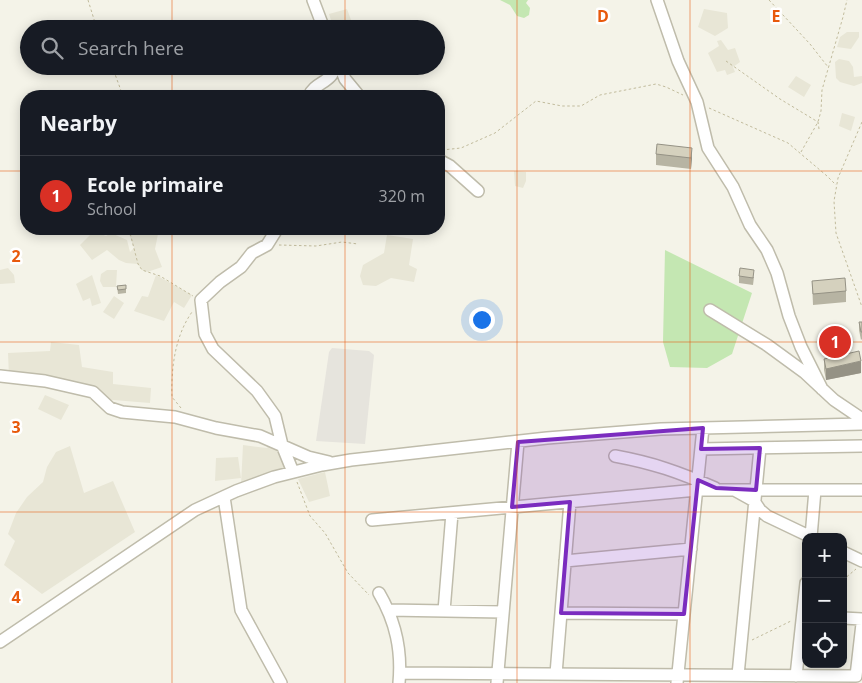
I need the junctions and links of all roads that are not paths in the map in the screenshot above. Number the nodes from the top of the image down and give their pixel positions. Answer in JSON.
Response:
{"nodes":[{"id":1,"x":313,"y":0,"type":"edge"},
{"id":2,"x":657,"y":0,"type":"edge"},
{"id":3,"x":321,"y":20,"type":"edge"},
{"id":4,"x":331,"y":75,"type":"edge"},
{"id":5,"x":343,"y":75,"type":"edge"},
{"id":6,"x":313,"y":90,"type":"edge"},
{"id":7,"x":354,"y":90,"type":"edge"},
{"id":8,"x":445,"y":163,"type":"edge"},
{"id":9,"x":478,"y":191,"type":"dead end"},
{"id":10,"x":273,"y":235,"type":"edge"},
{"id":11,"x":710,"y":310,"type":"dead end"},
{"id":12,"x":0,"y":376,"type":"edge"},
{"id":13,"x":822,"y":389,"type":"junction"},
{"id":14,"x":862,"y":419,"type":"edge"},
{"id":15,"x":862,"y":424,"type":"edge"},
{"id":16,"x":703,"y":428,"type":"junction"},
{"id":17,"x":518,"y":442,"type":"junction"},
{"id":18,"x":282,"y":445,"type":"junction"},
{"id":19,"x":862,"y":446,"type":"edge"},
{"id":20,"x":701,"y":448,"type":"junction"},
{"id":21,"x":760,"y":448,"type":"junction"},
{"id":22,"x":614,"y":456,"type":"dead end"},
{"id":23,"x":334,"y":462,"type":"junction"},
{"id":24,"x":293,"y":472,"type":"junction"},
{"id":25,"x":697,"y":485,"type":"junction"},
{"id":26,"x":815,"y":490,"type":"junction"},
{"id":27,"x":862,"y":490,"type":"edge"},
{"id":28,"x":755,"y":495,"type":"junction"},
{"id":29,"x":224,"y":497,"type":"junction"},
{"id":30,"x":570,"y":502,"type":"junction"},
{"id":31,"x":512,"y":507,"type":"junction"},
{"id":32,"x":452,"y":513,"type":"junction"},
{"id":33,"x":372,"y":520,"type":"dead end"},
{"id":34,"x":691,"y":548,"type":"junction"},
{"id":35,"x":847,"y":554,"type":"edge"},
{"id":36,"x":565,"y":561,"type":"junction"},
{"id":37,"x":862,"y":563,"type":"edge"},
{"id":38,"x":375,"y":595,"type":"road end"},
{"id":39,"x":389,"y":610,"type":"junction"},
{"id":40,"x":444,"y":611,"type":"junction"},
{"id":41,"x":503,"y":612,"type":"junction"},
{"id":42,"x":561,"y":613,"type":"junction"},
{"id":43,"x":684,"y":614,"type":"junction"},
{"id":44,"x":847,"y":618,"type":"edge"},
{"id":45,"x":862,"y":619,"type":"edge"},
{"id":46,"x":803,"y":623,"type":"edge"},
{"id":47,"x":862,"y":624,"type":"edge"},
{"id":48,"x":0,"y":642,"type":"edge"},
{"id":49,"x":556,"y":674,"type":"junction"},
{"id":50,"x":738,"y":675,"type":"junction"},
{"id":51,"x":796,"y":676,"type":"junction"},
{"id":52,"x":399,"y":678,"type":"edge"},
{"id":53,"x":498,"y":678,"type":"edge"},
{"id":54,"x":678,"y":679,"type":"edge"},
{"id":55,"x":281,"y":683,"type":"edge"}],
"edges":[{"from":1,"to":3,"type":"street"},
{"from":2,"to":13,"type":"street"},
{"from":4,"to":6,"type":"street"},
{"from":5,"to":7,"type":"street"},
{"from":8,"to":9,"type":"street"},
{"from":10,"to":18,"type":"street"},
{"from":11,"to":13,"type":"street"},
{"from":12,"to":18,"type":"street"},
{"from":13,"to":14,"type":"street"},
{"from":15,"to":16,"type":"street"},
{"from":16,"to":17,"type":"street"},
{"from":16,"to":20,"type":"street"},
{"from":17,"to":23,"type":"street"},
{"from":17,"to":31,"type":"street"},
{"from":18,"to":23,"type":"street"},
{"from":18,"to":24,"type":"street"},
{"from":19,"to":21,"type":"street"},
{"from":20,"to":21,"type":"street"},
{"from":20,"to":25,"type":"street"},
{"from":21,"to":28,"type":"street"},
{"from":22,"to":25,"type":"street"},
{"from":23,"to":24,"type":"street"},
{"from":24,"to":29,"type":"street"},
{"from":25,"to":28,"type":"street"},
{"from":25,"to":30,"type":"street"},
{"from":25,"to":34,"type":"street"},
{"from":26,"to":27,"type":"street"},
{"from":26,"to":28,"type":"street"},
{"from":26,"to":28,"type":"street"},
{"from":28,"to":50,"type":"street"},
{"from":29,"to":48,"type":"street"},
{"from":29,"to":55,"type":"street"},
{"from":30,"to":31,"type":"street"},
{"from":30,"to":36,"type":"street"},
{"from":31,"to":32,"type":"street"},
{"from":31,"to":41,"type":"street"},
{"from":32,"to":33,"type":"street"},
{"from":32,"to":40,"type":"street"},
{"from":34,"to":36,"type":"street"},
{"from":34,"to":43,"type":"street"},
{"from":35,"to":37,"type":"street"},
{"from":36,"to":42,"type":"street"},
{"from":38,"to":39,"type":"street"},
{"from":39,"to":40,"type":"street"},
{"from":39,"to":52,"type":"street"},
{"from":40,"to":41,"type":"street"},
{"from":41,"to":53,"type":"street"},
{"from":42,"to":43,"type":"street"},
{"from":42,"to":49,"type":"street"},
{"from":43,"to":54,"type":"street"},
{"from":44,"to":45,"type":"street"},
{"from":46,"to":51,"type":"street"},
{"from":47,"to":51,"type":"street"},
{"from":49,"to":53,"type":"street"},
{"from":49,"to":54,"type":"street"},
{"from":50,"to":51,"type":"street"},
{"from":50,"to":54,"type":"street"},
{"from":52,"to":53,"type":"street"}]}
